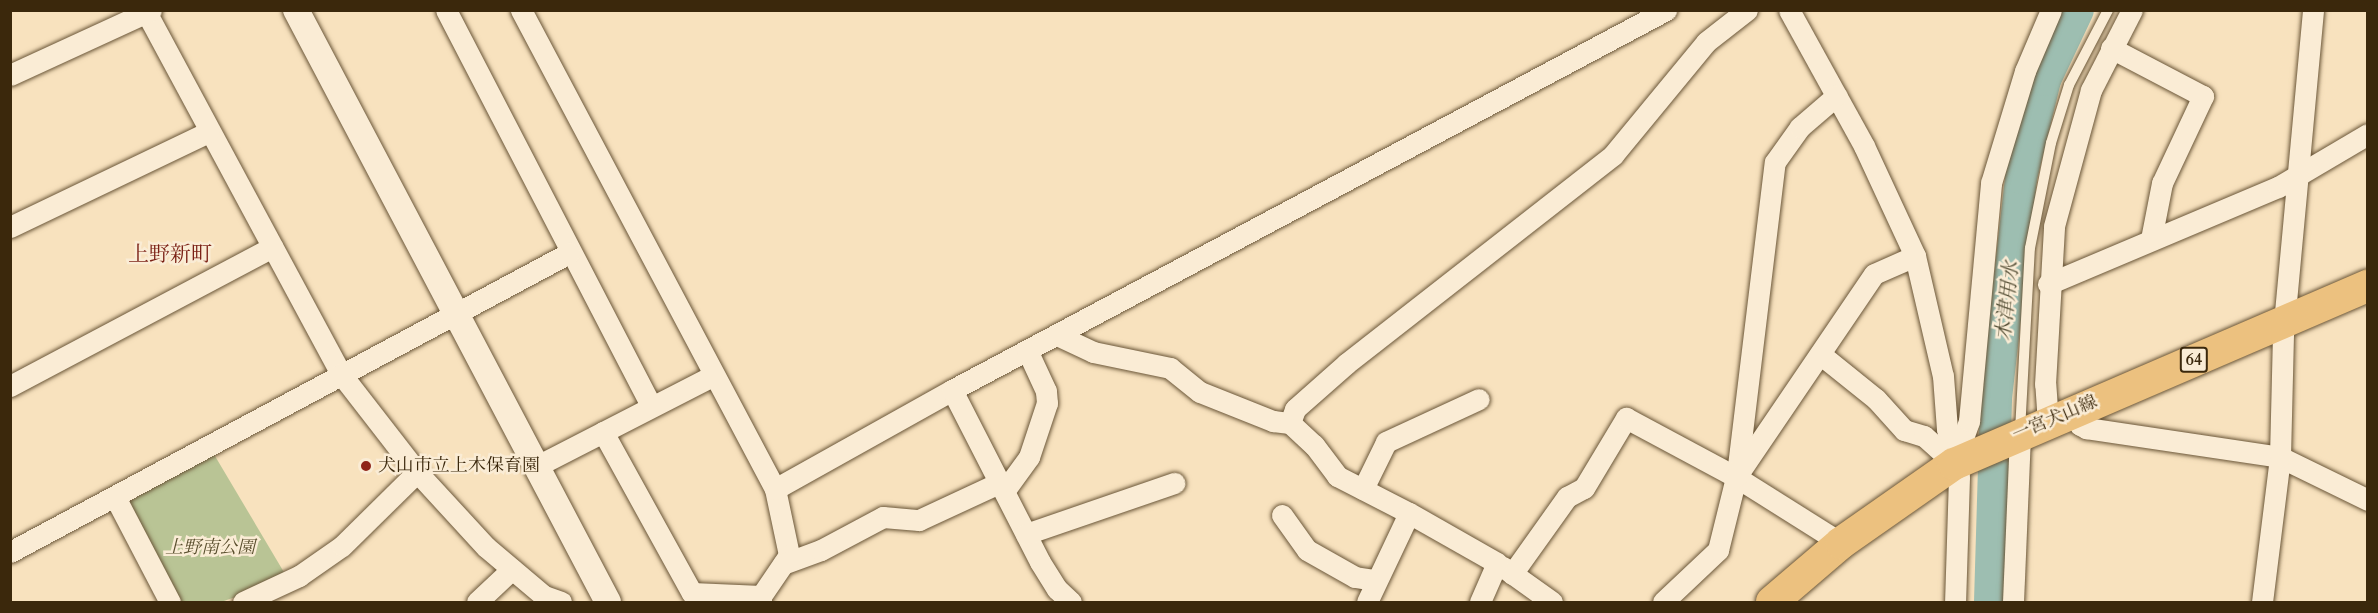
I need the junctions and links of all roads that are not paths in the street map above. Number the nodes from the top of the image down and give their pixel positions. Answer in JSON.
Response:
{"nodes":[{"id":1,"x":296,"y":10,"type":"edge"},
{"id":2,"x":446,"y":10,"type":"edge"},
{"id":3,"x":521,"y":10,"type":"edge"},
{"id":4,"x":1666,"y":10,"type":"edge"},
{"id":5,"x":1747,"y":10,"type":"edge"},
{"id":6,"x":2051,"y":10,"type":"edge"},
{"id":7,"x":2108,"y":10,"type":"edge"},
{"id":8,"x":2132,"y":10,"type":"edge"},
{"id":9,"x":2313,"y":10,"type":"edge"},
{"id":10,"x":147,"y":11,"type":"edge"},
{"id":11,"x":1790,"y":11,"type":"edge"},
{"id":12,"x":2111,"y":48,"type":"junction"},
{"id":13,"x":10,"y":75,"type":"edge"},
{"id":14,"x":1836,"y":96,"type":"junction"},
{"id":15,"x":208,"y":132,"type":"junction"},
{"id":16,"x":2367,"y":134,"type":"edge"},
{"id":17,"x":2295,"y":173,"type":"junction"},
{"id":18,"x":10,"y":227,"type":"edge"},
{"id":19,"x":2151,"y":239,"type":"junction"},
{"id":20,"x":273,"y":248,"type":"junction"},
{"id":21,"x":569,"y":254,"type":"junction"},
{"id":22,"x":1915,"y":256,"type":"junction"},
{"id":23,"x":2048,"y":284,"type":"junction"},
{"id":24,"x":2367,"y":286,"type":"edge"},
{"id":25,"x":457,"y":314,"type":"junction"},
{"id":26,"x":2284,"y":322,"type":"junction"},
{"id":27,"x":1057,"y":335,"type":"junction"},
{"id":28,"x":1028,"y":350,"type":"junction"},
{"id":29,"x":1820,"y":354,"type":"junction"},
{"id":30,"x":341,"y":374,"type":"junction"},
{"id":31,"x":712,"y":376,"type":"junction"},
{"id":32,"x":10,"y":386,"type":"edge"},
{"id":33,"x":952,"y":390,"type":"junction"},
{"id":34,"x":1479,"y":399,"type":"dead end"},
{"id":35,"x":651,"y":406,"type":"junction"},
{"id":36,"x":1290,"y":423,"type":"junction"},
{"id":37,"x":2047,"y":423,"type":"junction"},
{"id":38,"x":603,"y":432,"type":"junction"},
{"id":39,"x":2280,"y":457,"type":"junction"},
{"id":40,"x":1954,"y":464,"type":"junction"},
{"id":41,"x":535,"y":467,"type":"junction"},
{"id":42,"x":417,"y":472,"type":"junction"},
{"id":43,"x":1737,"y":477,"type":"junction"},
{"id":44,"x":1174,"y":483,"type":"dead end"},
{"id":45,"x":1003,"y":486,"type":"junction"},
{"id":46,"x":775,"y":489,"type":"junction"},
{"id":47,"x":1362,"y":489,"type":"junction"},
{"id":48,"x":115,"y":497,"type":"junction"},
{"id":49,"x":2367,"y":500,"type":"edge"},
{"id":50,"x":1409,"y":513,"type":"junction"},
{"id":51,"x":1282,"y":515,"type":"dead end"},
{"id":52,"x":1026,"y":534,"type":"junction"},
{"id":53,"x":1841,"y":543,"type":"junction"},
{"id":54,"x":12,"y":546,"type":"edge"},
{"id":55,"x":783,"y":564,"type":"junction"},
{"id":56,"x":1505,"y":568,"type":"junction"},
{"id":57,"x":512,"y":569,"type":"junction"},
{"id":58,"x":1375,"y":580,"type":"junction"},
{"id":59,"x":761,"y":599,"type":"edge"},
{"id":60,"x":170,"y":603,"type":"edge"},
{"id":61,"x":243,"y":603,"type":"edge"},
{"id":62,"x":477,"y":603,"type":"edge"},
{"id":63,"x":561,"y":603,"type":"edge"},
{"id":64,"x":608,"y":603,"type":"edge"},
{"id":65,"x":1071,"y":603,"type":"edge"},
{"id":66,"x":1367,"y":603,"type":"edge"},
{"id":67,"x":1480,"y":603,"type":"edge"},
{"id":68,"x":1552,"y":603,"type":"edge"},
{"id":69,"x":1663,"y":603,"type":"edge"},
{"id":70,"x":1772,"y":603,"type":"edge"},
{"id":71,"x":1955,"y":603,"type":"edge"},
{"id":72,"x":2013,"y":603,"type":"edge"},
{"id":73,"x":2262,"y":603,"type":"edge"}],
"edges":[{"from":1,"to":25,"type":"street"},
{"from":2,"to":21,"type":"street"},
{"from":3,"to":31,"type":"street"},
{"from":4,"to":27,"type":"street"},
{"from":5,"to":36,"type":"street"},
{"from":6,"to":40,"type":"street"},
{"from":7,"to":37,"type":"lane"},
{"from":8,"to":12,"type":"street"},
{"from":9,"to":17,"type":"street"},
{"from":10,"to":13,"type":"street"},
{"from":10,"to":15,"type":"street"},
{"from":11,"to":14,"type":"street"},
{"from":12,"to":19,"type":"street"},
{"from":12,"to":23,"type":"street"},
{"from":14,"to":22,"type":"street"},
{"from":14,"to":43,"type":"street"},
{"from":15,"to":18,"type":"street"},
{"from":15,"to":20,"type":"street"},
{"from":16,"to":17,"type":"street"},
{"from":17,"to":19,"type":"street"},
{"from":17,"to":26,"type":"street"},
{"from":19,"to":23,"type":"street"},
{"from":20,"to":30,"type":"street"},
{"from":20,"to":32,"type":"street"},
{"from":21,"to":25,"type":"street"},
{"from":21,"to":35,"type":"street"},
{"from":22,"to":29,"type":"street"},
{"from":22,"to":40,"type":"street"},
{"from":23,"to":37,"type":"street"},
{"from":24,"to":26,"type":"main road","name":"一宮犬山線","number":"64"},
{"from":25,"to":30,"type":"street"},
{"from":25,"to":41,"type":"street"},
{"from":26,"to":37,"type":"main road","name":"一宮犬山線","number":"64"},
{"from":26,"to":39,"type":"street"},
{"from":27,"to":28,"type":"street"},
{"from":27,"to":36,"type":"street"},
{"from":28,"to":33,"type":"street"},
{"from":28,"to":45,"type":"street"},
{"from":29,"to":40,"type":"street"},
{"from":29,"to":43,"type":"street"},
{"from":30,"to":42,"type":"street"},
{"from":30,"to":48,"type":"street"},
{"from":31,"to":35,"type":"street"},
{"from":31,"to":46,"type":"street"},
{"from":33,"to":45,"type":"street"},
{"from":33,"to":46,"type":"street"},
{"from":34,"to":47,"type":"street"},
{"from":35,"to":38,"type":"street"},
{"from":36,"to":47,"type":"street"},
{"from":37,"to":39,"type":"street"},
{"from":37,"to":40,"type":"main road","name":"一宮犬山線","number":"64"},
{"from":37,"to":72,"type":"street"},
{"from":38,"to":41,"type":"street"},
{"from":38,"to":59,"type":"street"},
{"from":39,"to":49,"type":"street"},
{"from":39,"to":73,"type":"street"},
{"from":40,"to":53,"type":"main road","name":"一宮犬山線","number":"64"},
{"from":40,"to":71,"type":"street"},
{"from":41,"to":64,"type":"street"},
{"from":42,"to":57,"type":"street"},
{"from":42,"to":61,"type":"street"},
{"from":43,"to":53,"type":"street"},
{"from":43,"to":56,"type":"street"},
{"from":43,"to":69,"type":"street"},
{"from":44,"to":52,"type":"street"},
{"from":45,"to":52,"type":"street"},
{"from":45,"to":55,"type":"street"},
{"from":46,"to":55,"type":"street"},
{"from":47,"to":50,"type":"street"},
{"from":48,"to":54,"type":"street"},
{"from":48,"to":60,"type":"street"},
{"from":50,"to":56,"type":"street"},
{"from":50,"to":58,"type":"street"},
{"from":51,"to":58,"type":"street"},
{"from":52,"to":65,"type":"street"},
{"from":53,"to":70,"type":"main road","name":"一宮犬山線","number":"64"},
{"from":55,"to":59,"type":"street"},
{"from":56,"to":67,"type":"street"},
{"from":56,"to":68,"type":"street"},
{"from":57,"to":62,"type":"street"},
{"from":57,"to":63,"type":"street"},
{"from":58,"to":66,"type":"street"}]}
